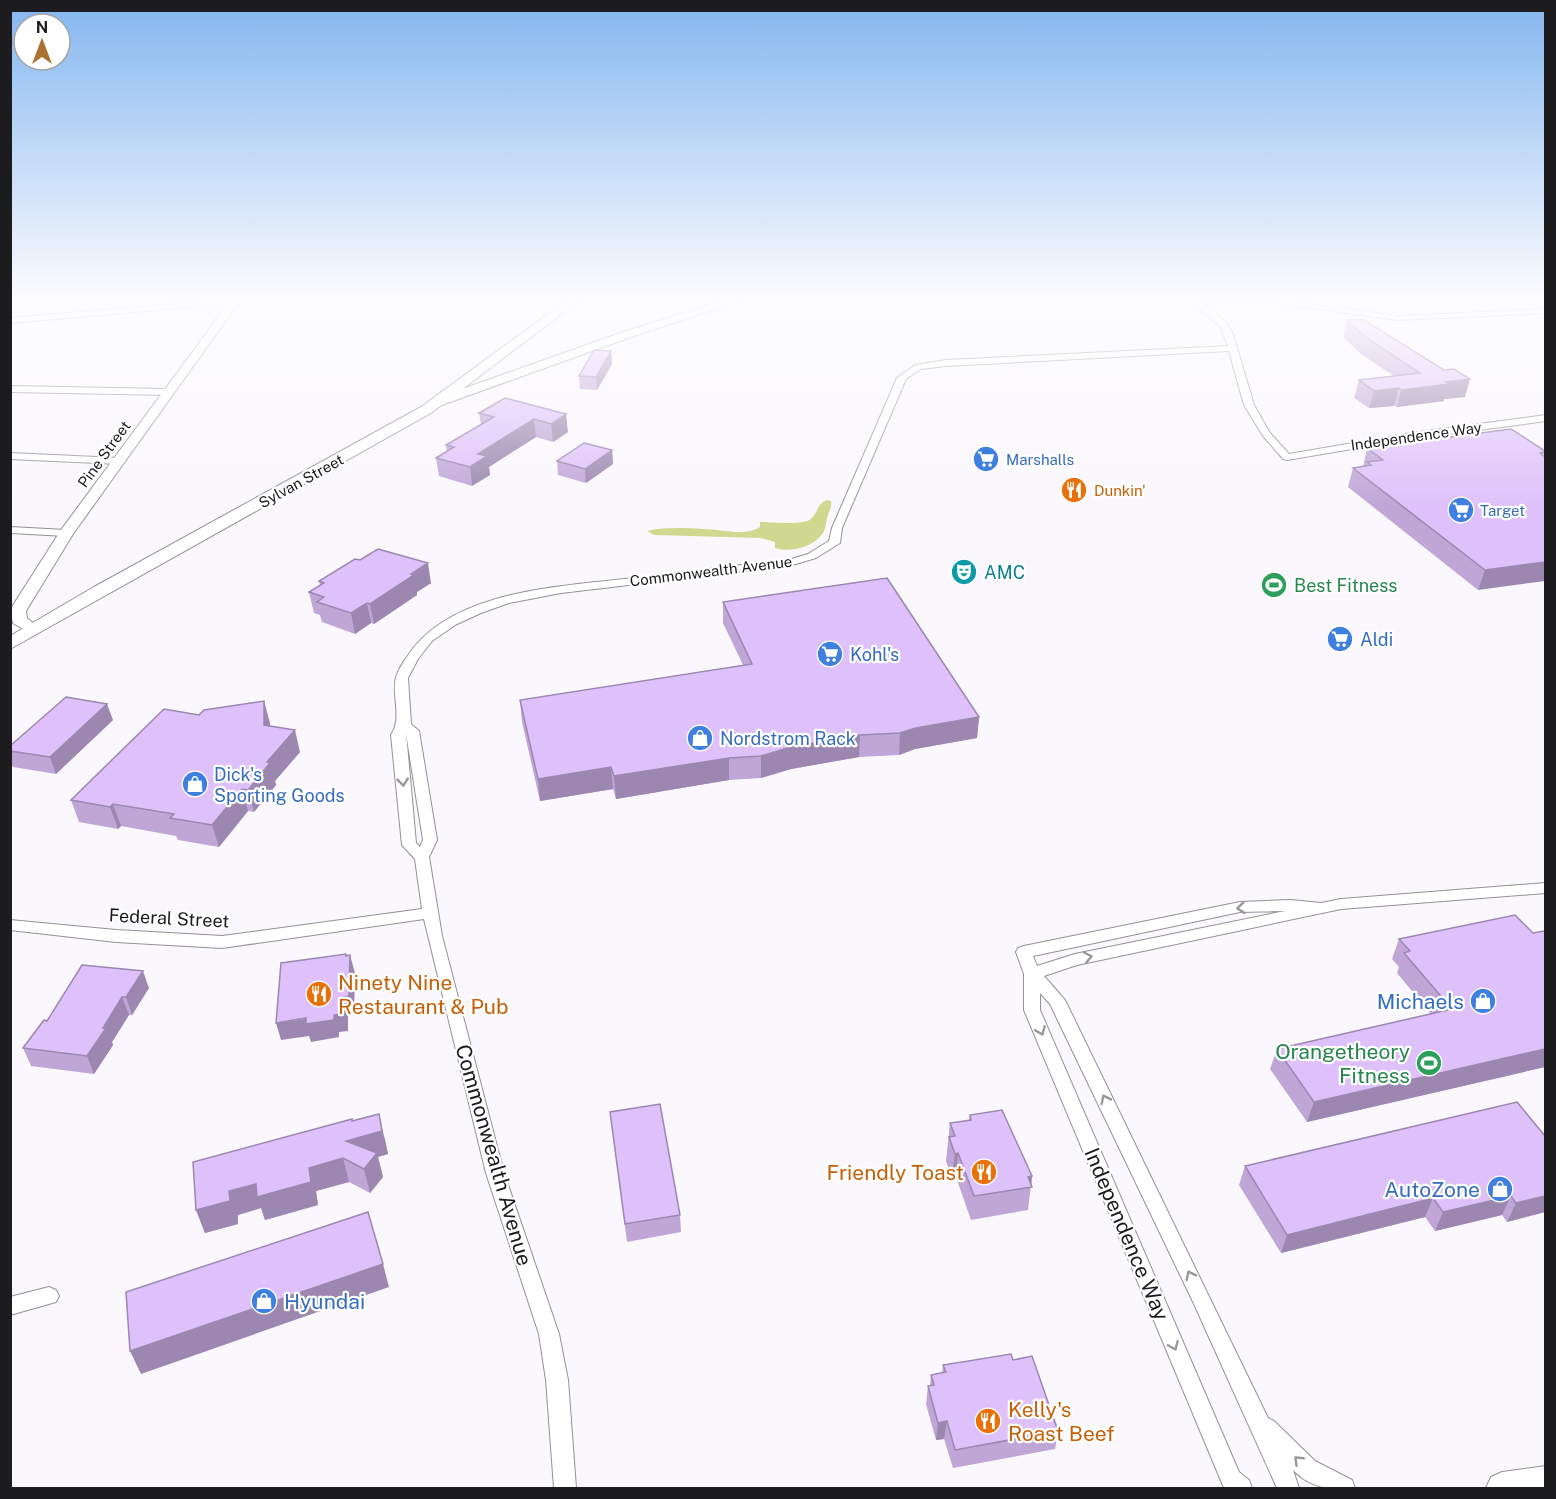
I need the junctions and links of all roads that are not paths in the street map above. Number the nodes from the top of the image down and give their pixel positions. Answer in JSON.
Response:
{"nodes":[{"id":1,"x":187,"y":367,"type":"edge"},
{"id":2,"x":485,"y":367,"type":"edge"},
{"id":3,"x":539,"y":367,"type":"edge"},
{"id":4,"x":918,"y":367,"type":"edge"},
{"id":5,"x":1238,"y":367,"type":"edge"},
{"id":6,"x":10,"y":389,"type":"edge"},
{"id":7,"x":169,"y":392,"type":"junction"},
{"id":8,"x":438,"y":402,"type":"junction"},
{"id":9,"x":1545,"y":418,"type":"edge"},
{"id":10,"x":10,"y":456,"type":"edge"},
{"id":11,"x":118,"y":461,"type":"junction"},
{"id":12,"x":10,"y":530,"type":"edge"},
{"id":13,"x":66,"y":533,"type":"junction"},
{"id":14,"x":33,"y":630,"type":"junction"},
{"id":15,"x":10,"y":644,"type":"edge"},
{"id":16,"x":404,"y":725,"type":"junction"},
{"id":17,"x":422,"y":857,"type":"junction"},
{"id":18,"x":1545,"y":888,"type":"edge"},
{"id":19,"x":1321,"y":908,"type":"junction"},
{"id":20,"x":431,"y":913,"type":"junction"},
{"id":21,"x":10,"y":925,"type":"edge"},
{"id":22,"x":1032,"y":974,"type":"junction"},
{"id":23,"x":49,"y":1296,"type":"dead end"},
{"id":24,"x":10,"y":1306,"type":"edge"},
{"id":25,"x":1260,"y":1423,"type":"junction"},
{"id":26,"x":1545,"y":1482,"type":"edge"},
{"id":27,"x":565,"y":1488,"type":"edge"},
{"id":28,"x":1241,"y":1488,"type":"edge"},
{"id":29,"x":1288,"y":1488,"type":"edge"},
{"id":30,"x":1344,"y":1488,"type":"edge"},
{"id":31,"x":1502,"y":1488,"type":"edge"}],
"edges":[{"from":1,"to":7,"type":"street","name":"Pine Street"},
{"from":2,"to":8,"type":"main road","name":"Sylvan Street"},
{"from":3,"to":8,"type":"street"},
{"from":4,"to":16,"type":"street","name":"Commonwealth Avenue"},
{"from":5,"to":9,"type":"street","name":"Independence Way"},
{"from":6,"to":7,"type":"street"},
{"from":7,"to":11,"type":"street","name":"Pine Street"},
{"from":8,"to":14,"type":"main road","name":"Sylvan Street"},
{"from":10,"to":11,"type":"street"},
{"from":11,"to":13,"type":"street","name":"Pine Street"},
{"from":12,"to":13,"type":"street"},
{"from":13,"to":14,"type":"street","name":"Pine Street"},
{"from":14,"to":15,"type":"main road","name":"Sylvan Street"},
{"from":16,"to":17,"type":"street","name":"Commonwealth Avenue"},
{"from":16,"to":17,"type":"street","name":"Commonwealth Avenue","one_way":true},
{"from":17,"to":20,"type":"street","name":"Commonwealth Avenue"},
{"from":18,"to":19,"type":"street","name":"Independence Way"},
{"from":22,"to":19,"type":"street","name":"Independence Way","one_way":true},
{"from":19,"to":22,"type":"street","name":"Independence Way","one_way":true},
{"from":20,"to":21,"type":"street","name":"Federal Street"},
{"from":20,"to":27,"type":"street","name":"Commonwealth Avenue"},
{"from":25,"to":22,"type":"street","name":"Independence Way","one_way":true},
{"from":22,"to":28,"type":"street","name":"Independence Way","one_way":true},
{"from":23,"to":24,"type":"street"},
{"from":25,"to":29,"type":"street","name":"Independence Way"},
{"from":30,"to":25,"type":"street","name":"Independence Way","one_way":true},
{"from":26,"to":31,"type":"main road"}]}
